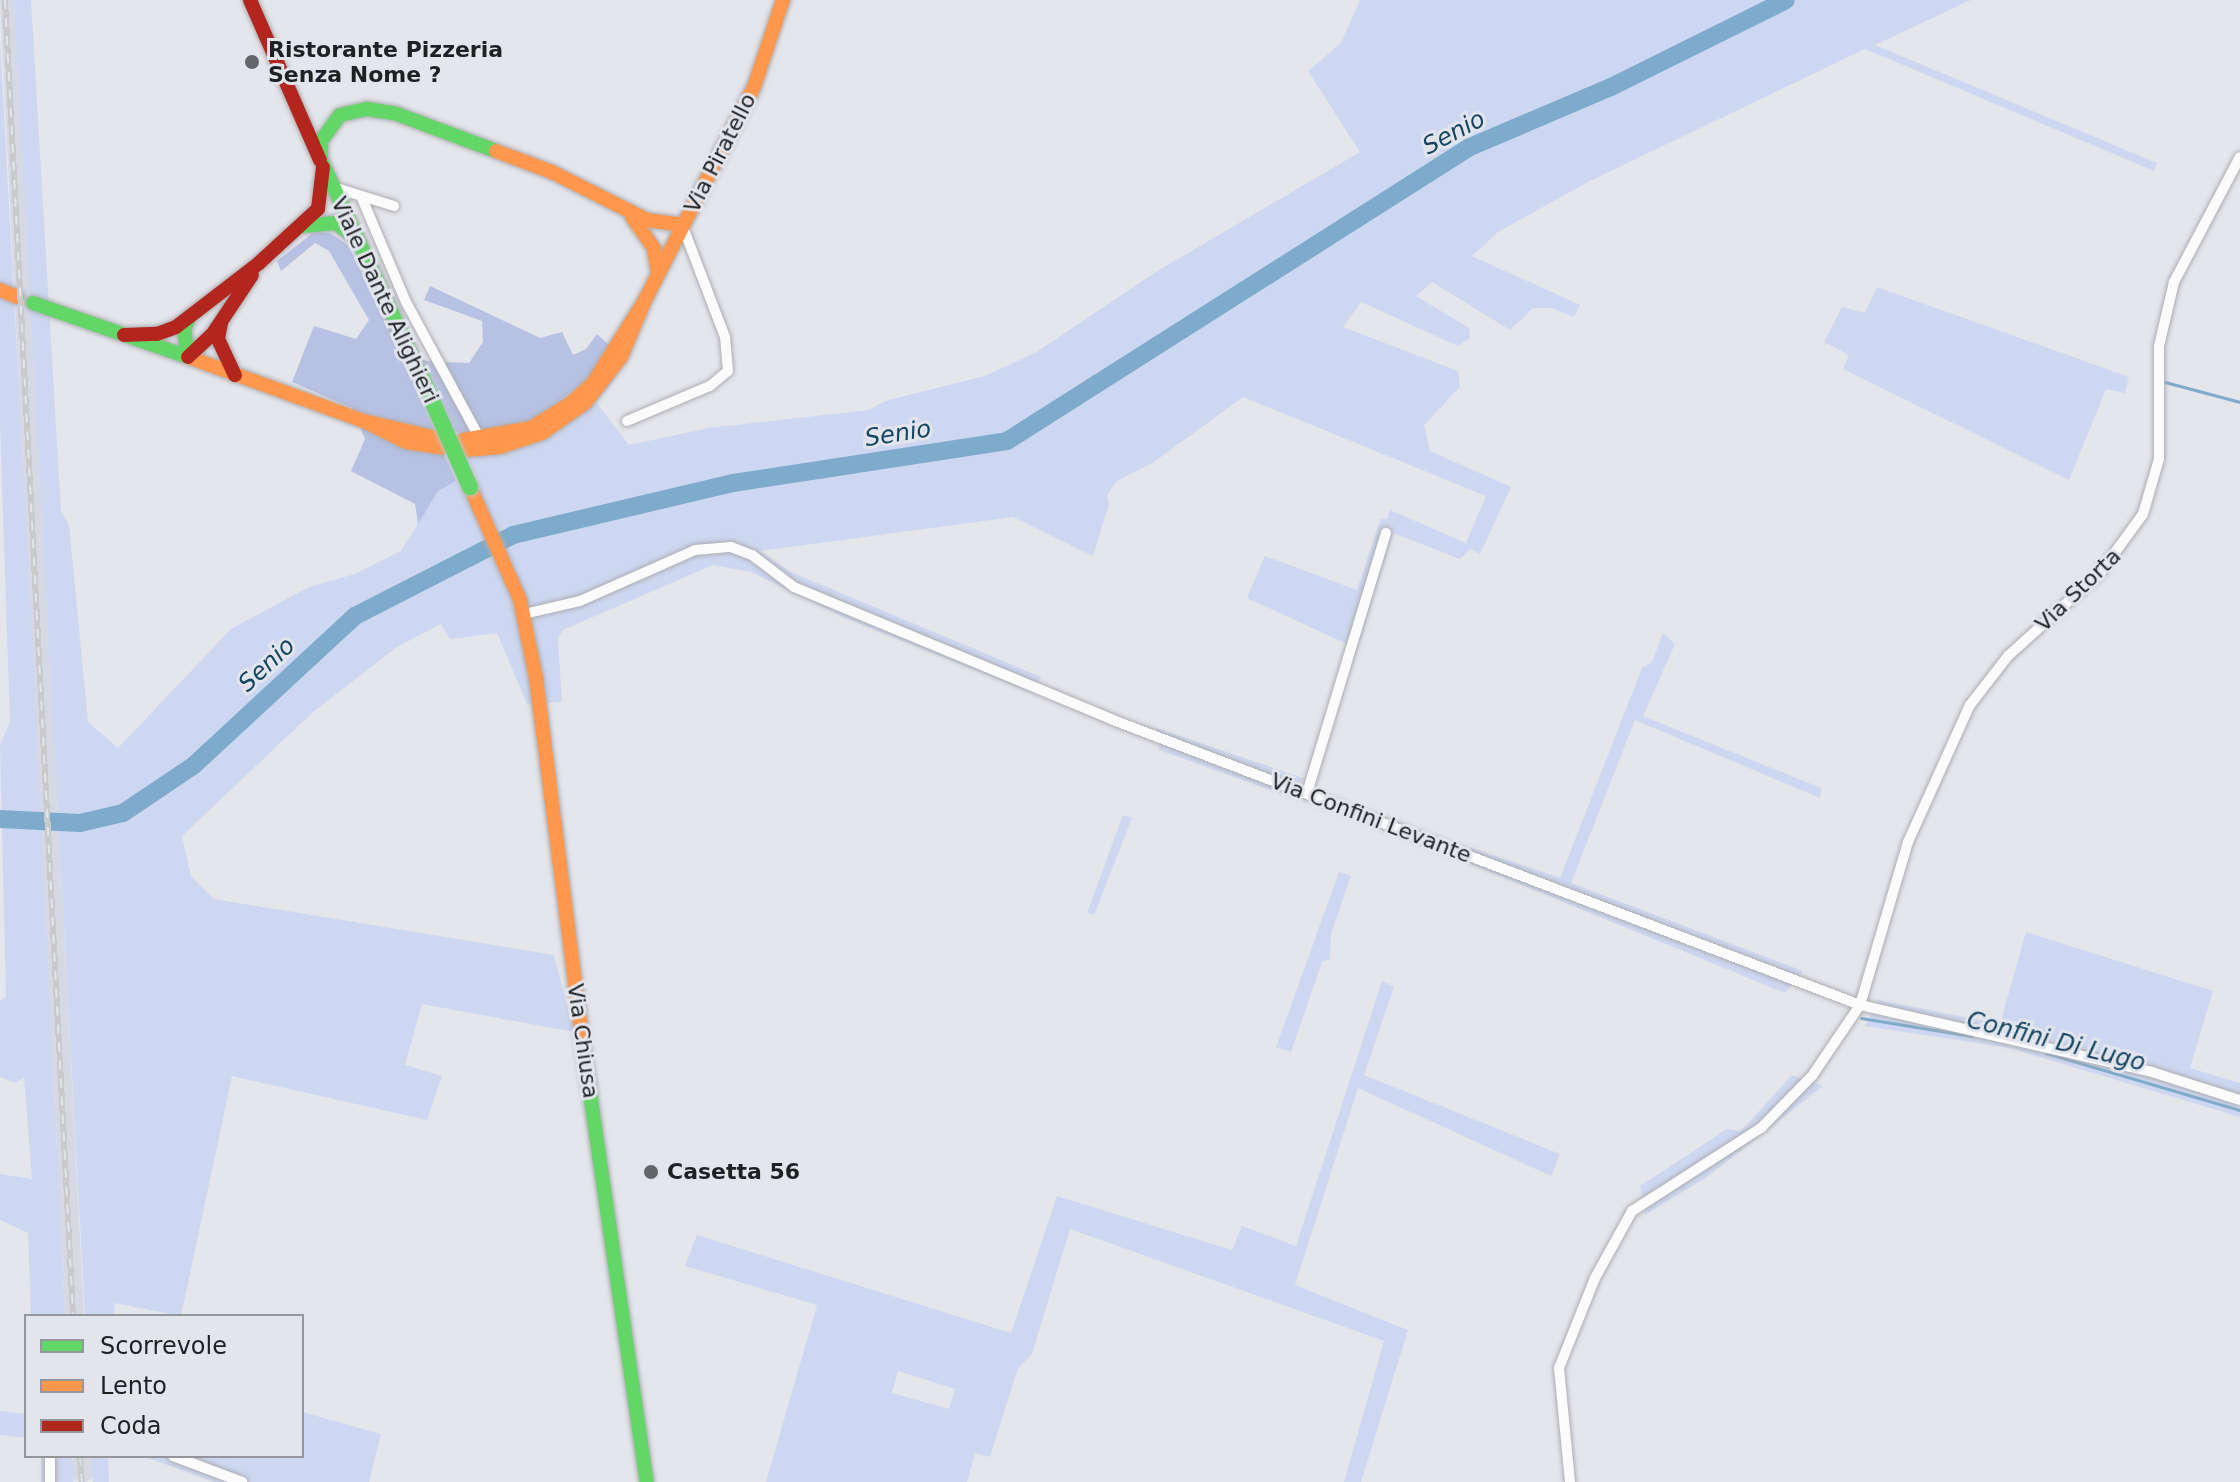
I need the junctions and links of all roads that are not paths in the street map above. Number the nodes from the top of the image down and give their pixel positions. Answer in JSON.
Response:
{"nodes":[{"id":1,"x":250,"y":0,"type":"edge"},
{"id":2,"x":783,"y":0,"type":"edge"},
{"id":3,"x":2240,"y":157,"type":"edge"},
{"id":4,"x":322,"y":163,"type":"junction"},
{"id":5,"x":333,"y":187,"type":"junction"},
{"id":6,"x":361,"y":196,"type":"junction"},
{"id":7,"x":394,"y":206,"type":"dead end"},
{"id":8,"x":623,"y":207,"type":"junction"},
{"id":9,"x":683,"y":225,"type":"junction"},
{"id":10,"x":300,"y":226,"type":"junction"},
{"id":11,"x":357,"y":239,"type":"junction"},
{"id":12,"x":259,"y":263,"type":"junction"},
{"id":13,"x":658,"y":275,"type":"junction"},
{"id":14,"x":0,"y":290,"type":"edge"},
{"id":15,"x":17,"y":297,"type":"dead end"},
{"id":16,"x":33,"y":303,"type":"dead end"},
{"id":17,"x":189,"y":317,"type":"junction"},
{"id":18,"x":221,"y":323,"type":"junction"},
{"id":19,"x":124,"y":335,"type":"junction"},
{"id":20,"x":188,"y":357,"type":"junction"},
{"id":21,"x":236,"y":376,"type":"junction"},
{"id":22,"x":627,"y":421,"type":"dead end"},
{"id":23,"x":439,"y":443,"type":"dead end"},
{"id":24,"x":470,"y":443,"type":"joint"},
{"id":25,"x":1386,"y":533,"type":"dead end"},
{"id":26,"x":522,"y":607,"type":"junction"},
{"id":27,"x":1307,"y":793,"type":"junction"},
{"id":28,"x":1860,"y":1005,"type":"junction"},
{"id":29,"x":2240,"y":1100,"type":"edge"},
{"id":30,"x":50,"y":1458,"type":"edge"},
{"id":31,"x":178,"y":1458,"type":"edge"},
{"id":32,"x":50,"y":1482,"type":"edge"},
{"id":33,"x":242,"y":1482,"type":"edge"},
{"id":34,"x":647,"y":1482,"type":"edge"},
{"id":35,"x":1570,"y":1482,"type":"edge"}],
"edges":[{"from":1,"to":4,"type":"main road","name":"Viale Dante Alighieri"},
{"from":2,"to":9,"type":"main road","name":"Via Piratello"},
{"from":3,"to":28,"type":"street","name":"Via Storta"},
{"from":4,"to":5,"type":"main road","name":"Viale Dante Alighieri"},
{"from":4,"to":8,"type":"main road"},
{"from":4,"to":10,"type":"main road"},
{"from":5,"to":6,"type":"street"},
{"from":5,"to":11,"type":"main road","name":"Viale Dante Alighieri"},
{"from":6,"to":7,"type":"street"},
{"from":6,"to":24,"type":"street"},
{"from":8,"to":9,"type":"main road"},
{"from":8,"to":13,"type":"main road"},
{"from":9,"to":13,"type":"main road","name":"Via Piratello"},
{"from":9,"to":22,"type":"street"},
{"from":10,"to":11,"type":"main road"},
{"from":10,"to":12,"type":"main road"},
{"from":11,"to":26,"type":"main road","name":"Viale Dante Alighieri","bridge":true},
{"from":12,"to":17,"type":"main road"},
{"from":12,"to":18,"type":"main road"},
{"from":13,"to":24,"type":"main road","name":"Via Piratello"},
{"from":14,"to":15,"type":"main road"},
{"from":16,"to":19,"type":"main road"},
{"from":17,"to":19,"type":"main road"},
{"from":17,"to":20,"type":"main road"},
{"from":18,"to":20,"type":"main road"},
{"from":18,"to":21,"type":"main road"},
{"from":19,"to":20,"type":"main road"},
{"from":20,"to":21,"type":"main road"},
{"from":21,"to":23,"type":"main road"},
{"from":25,"to":27,"type":"street"},
{"from":26,"to":27,"type":"street","name":"Via Confini Levante"},
{"from":26,"to":34,"type":"main road","name":"Via Chiusa"},
{"from":27,"to":28,"type":"street","name":"Via Confini Levante"},
{"from":28,"to":29,"type":"street","name":"Via Confini Levante"},
{"from":28,"to":35,"type":"street","name":"Via Storta"},
{"from":30,"to":32,"type":"street"},
{"from":31,"to":33,"type":"street"}]}
